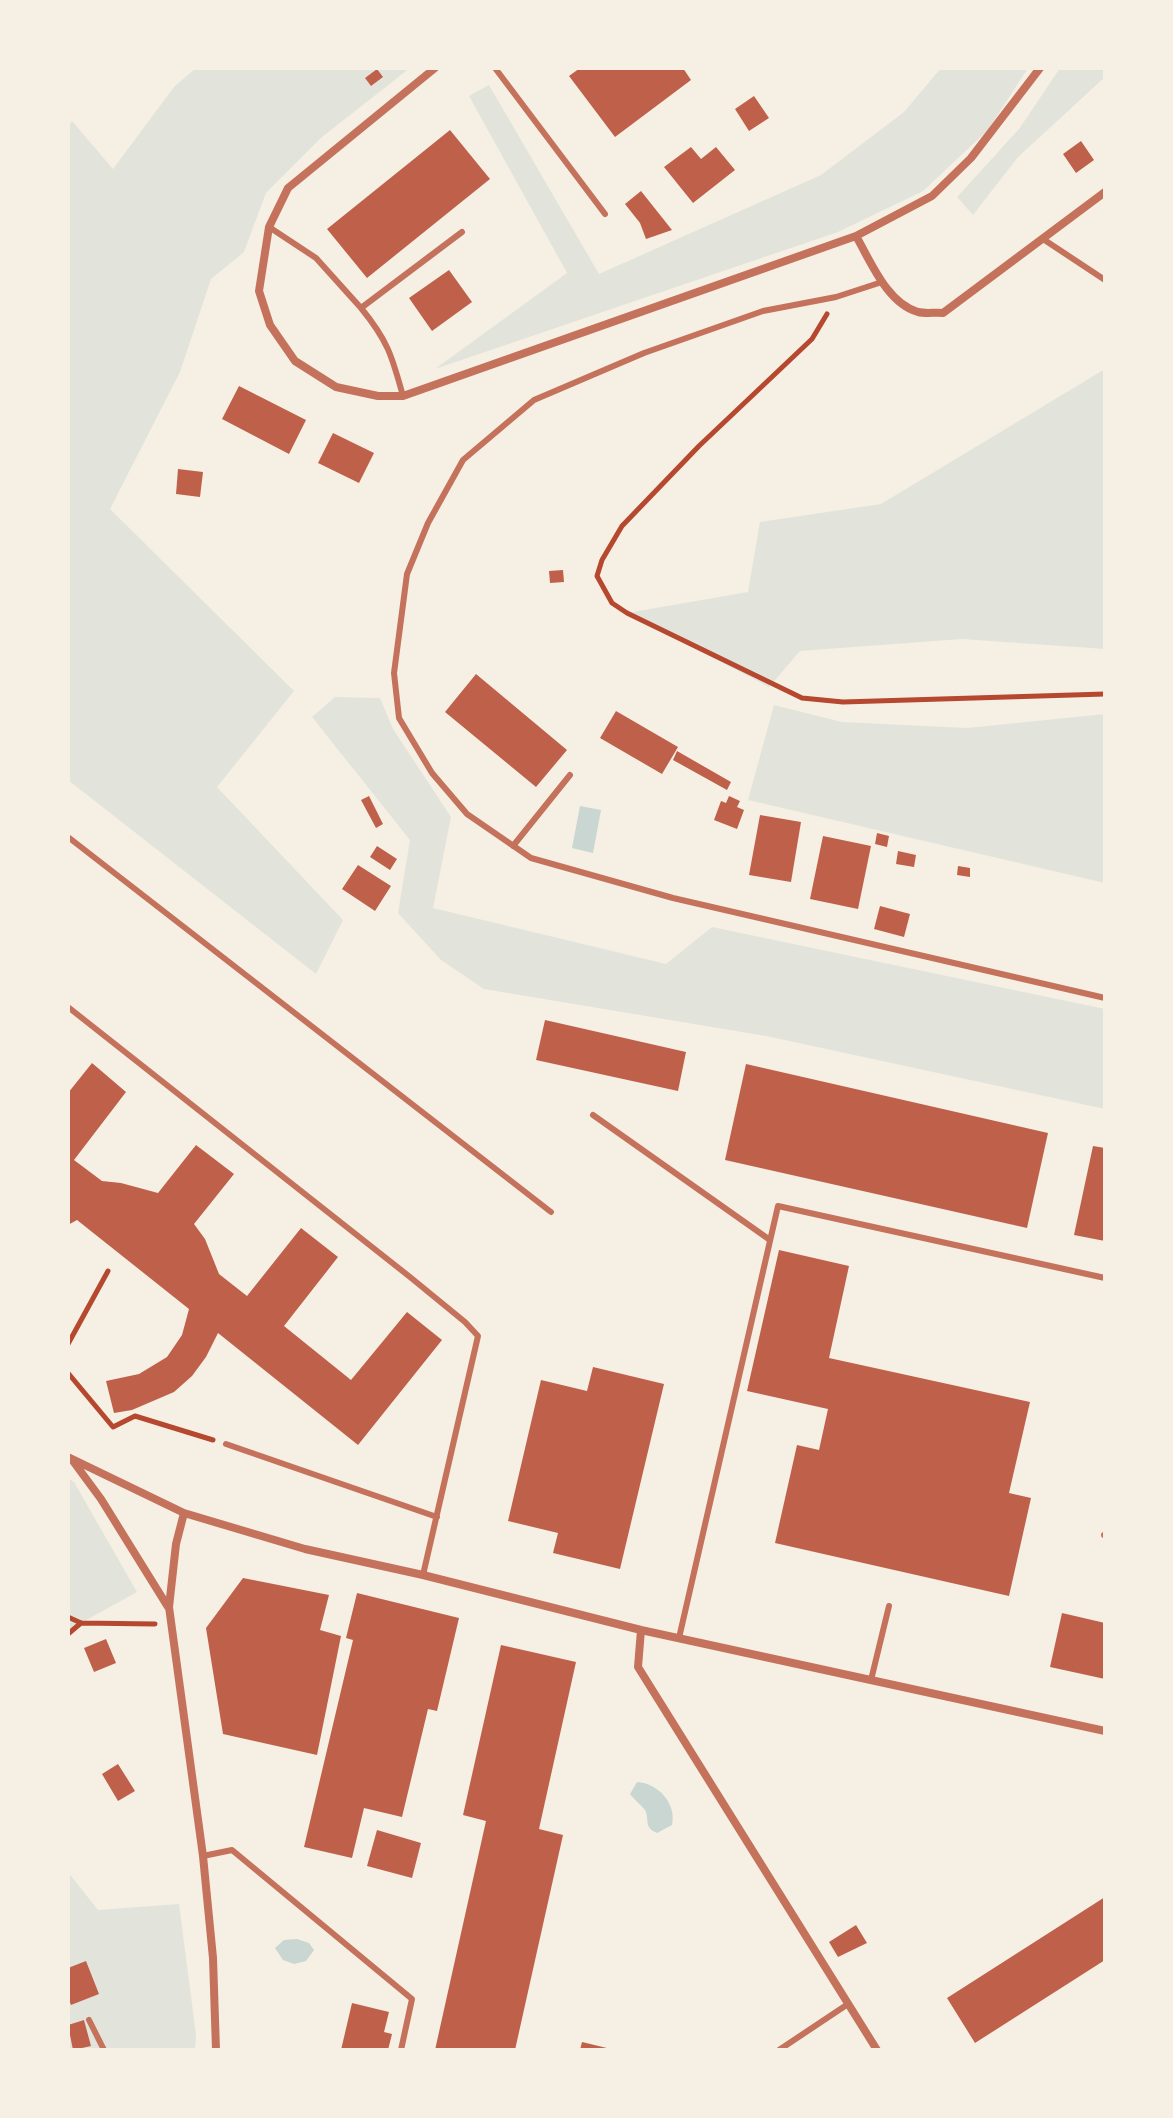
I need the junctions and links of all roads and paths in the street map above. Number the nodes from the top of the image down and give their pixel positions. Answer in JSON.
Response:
{"nodes":[{"id":1,"x":435,"y":68,"type":"edge"},
{"id":2,"x":495,"y":68,"type":"edge"},
{"id":3,"x":1040,"y":68,"type":"edge"},
{"id":4,"x":1105,"y":192,"type":"edge"},
{"id":5,"x":605,"y":214,"type":"dead end"},
{"id":6,"x":269,"y":227,"type":"junction"},
{"id":7,"x":462,"y":232,"type":"dead end"},
{"id":8,"x":856,"y":236,"type":"junction"},
{"id":9,"x":1043,"y":239,"type":"junction"},
{"id":10,"x":1105,"y":280,"type":"edge"},
{"id":11,"x":882,"y":282,"type":"junction"},
{"id":12,"x":836,"y":297,"type":"junction"},
{"id":13,"x":361,"y":308,"type":"junction"},
{"id":14,"x":403,"y":396,"type":"junction"},
{"id":15,"x":1105,"y":694,"type":"edge"},
{"id":16,"x":570,"y":775,"type":"dead end"},
{"id":17,"x":68,"y":837,"type":"edge"},
{"id":18,"x":513,"y":846,"type":"junction"},
{"id":19,"x":1105,"y":998,"type":"edge"},
{"id":20,"x":68,"y":1007,"type":"edge"},
{"id":21,"x":593,"y":1115,"type":"dead end"},
{"id":22,"x":551,"y":1212,"type":"dead end"},
{"id":23,"x":770,"y":1240,"type":"junction"},
{"id":24,"x":108,"y":1271,"type":"dead end"},
{"id":25,"x":1105,"y":1278,"type":"edge"},
{"id":26,"x":68,"y":1344,"type":"edge"},
{"id":27,"x":68,"y":1373,"type":"edge"},
{"id":28,"x":226,"y":1444,"type":"joint"},
{"id":29,"x":70,"y":1458,"type":"edge"},
{"id":30,"x":184,"y":1513,"type":"junction"},
{"id":31,"x":437,"y":1517,"type":"junction"},
{"id":32,"x":423,"y":1575,"type":"junction"},
{"id":33,"x":889,"y":1606,"type":"dead end"},
{"id":34,"x":169,"y":1607,"type":"junction"},
{"id":35,"x":68,"y":1617,"type":"edge"},
{"id":36,"x":81,"y":1623,"type":"junction"},
{"id":37,"x":172,"y":1624,"type":"junction"},
{"id":38,"x":641,"y":1630,"type":"junction"},
{"id":39,"x":68,"y":1634,"type":"edge"},
{"id":40,"x":679,"y":1638,"type":"junction"},
{"id":41,"x":871,"y":1680,"type":"junction"},
{"id":42,"x":1105,"y":1731,"type":"edge"},
{"id":43,"x":203,"y":1856,"type":"junction"},
{"id":44,"x":848,"y":2004,"type":"junction"},
{"id":45,"x":89,"y":2020,"type":"dead end"},
{"id":46,"x":104,"y":2050,"type":"edge"},
{"id":47,"x":216,"y":2050,"type":"edge"},
{"id":48,"x":401,"y":2050,"type":"edge"},
{"id":49,"x":779,"y":2050,"type":"edge"},
{"id":50,"x":877,"y":2050,"type":"edge"}],
"edges":[{"from":1,"to":6,"type":"street"},
{"from":2,"to":5,"type":"lane"},
{"from":3,"to":8,"type":"street"},
{"from":4,"to":9,"type":"street"},
{"from":6,"to":13,"type":"lane"},
{"from":6,"to":14,"type":"street"},
{"from":7,"to":13,"type":"lane"},
{"from":8,"to":11,"type":"street"},
{"from":8,"to":14,"type":"street"},
{"from":9,"to":10,"type":"lane"},
{"from":9,"to":11,"type":"street"},
{"from":11,"to":12,"type":"lane"},
{"from":12,"to":15,"type":"path"},
{"from":12,"to":18,"type":"lane"},
{"from":13,"to":14,"type":"lane"},
{"from":16,"to":18,"type":"lane"},
{"from":17,"to":22,"type":"lane"},
{"from":18,"to":19,"type":"lane"},
{"from":20,"to":31,"type":"lane"},
{"from":21,"to":23,"type":"lane"},
{"from":23,"to":25,"type":"lane"},
{"from":23,"to":40,"type":"lane"},
{"from":24,"to":26,"type":"path"},
{"from":27,"to":28,"type":"path"},
{"from":28,"to":31,"type":"lane"},
{"from":29,"to":30,"type":"street"},
{"from":29,"to":34,"type":"street"},
{"from":30,"to":32,"type":"street"},
{"from":30,"to":34,"type":"street"},
{"from":31,"to":32,"type":"lane"},
{"from":32,"to":38,"type":"street"},
{"from":33,"to":41,"type":"lane"},
{"from":34,"to":37,"type":"street"},
{"from":35,"to":36,"type":"path"},
{"from":36,"to":37,"type":"path"},
{"from":36,"to":39,"type":"path"},
{"from":37,"to":43,"type":"street"},
{"from":38,"to":40,"type":"street"},
{"from":38,"to":44,"type":"street"},
{"from":40,"to":41,"type":"street"},
{"from":41,"to":42,"type":"street"},
{"from":43,"to":47,"type":"street"},
{"from":43,"to":48,"type":"lane"},
{"from":44,"to":49,"type":"lane"},
{"from":44,"to":50,"type":"street"},
{"from":45,"to":46,"type":"lane"}]}
